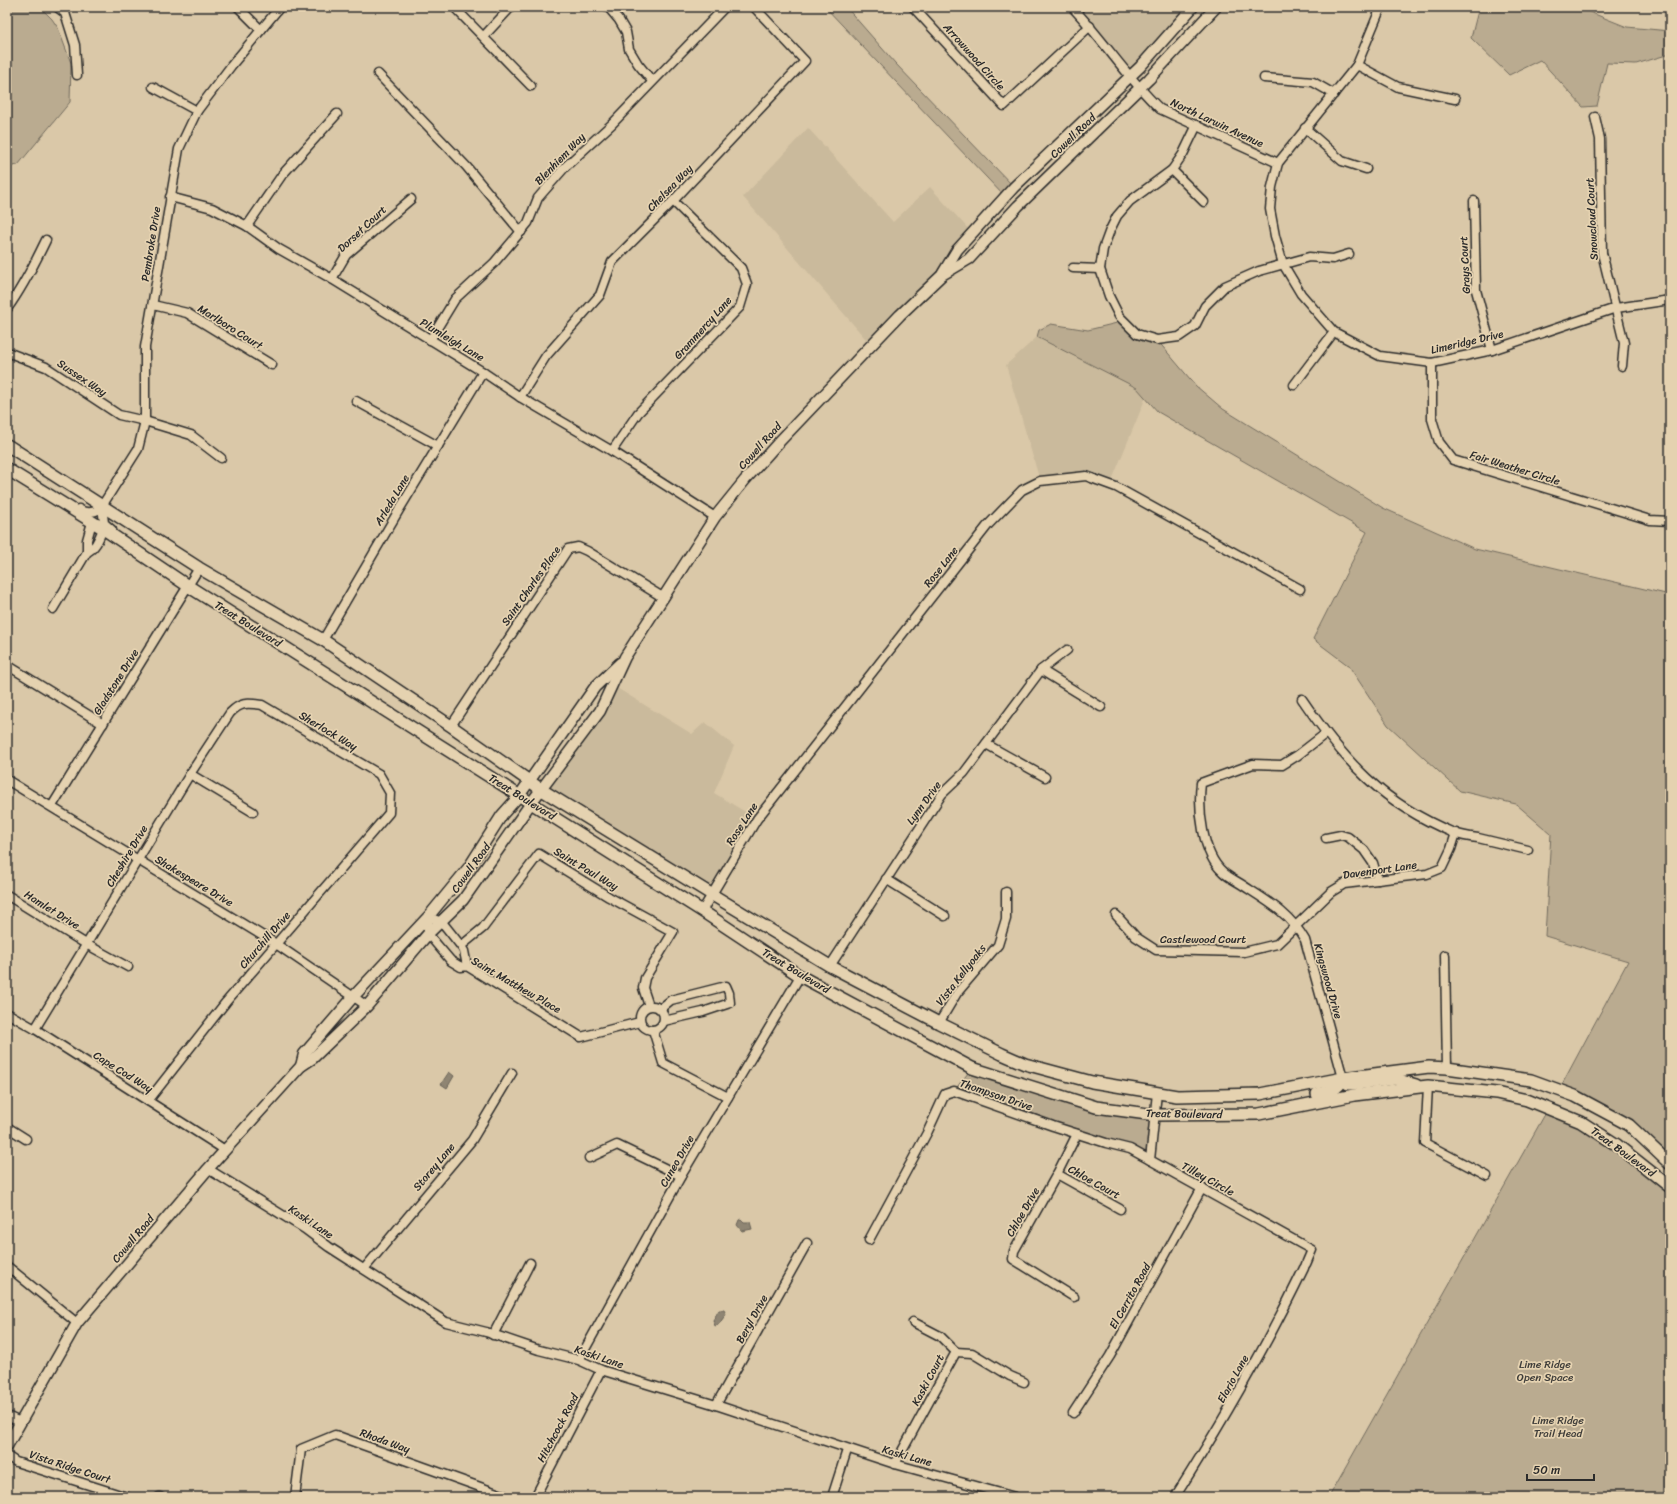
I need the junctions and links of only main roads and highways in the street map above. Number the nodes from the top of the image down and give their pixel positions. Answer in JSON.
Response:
{"nodes":[{"id":1,"x":7,"y":445,"type":"edge"},
{"id":2,"x":10,"y":471,"type":"edge"},
{"id":3,"x":1343,"y":1078,"type":"junction"},
{"id":4,"x":1425,"y":1086,"type":"junction"},
{"id":5,"x":1276,"y":1110,"type":"junction"},
{"id":6,"x":1670,"y":1164,"type":"edge"},
{"id":7,"x":1670,"y":1187,"type":"edge"}],
"edges":[{"from":1,"to":3,"type":"main road","name":"Treat Boulevard"},
{"from":2,"to":5,"type":"main road","name":"Treat Boulevard"},
{"from":3,"to":4,"type":"main road"},
{"from":3,"to":5,"type":"main road"},
{"from":3,"to":6,"type":"main road","name":"Treat Boulevard"},
{"from":4,"to":5,"type":"main road","name":"Treat Boulevard"},
{"from":4,"to":7,"type":"main road","name":"Treat Boulevard"}]}
